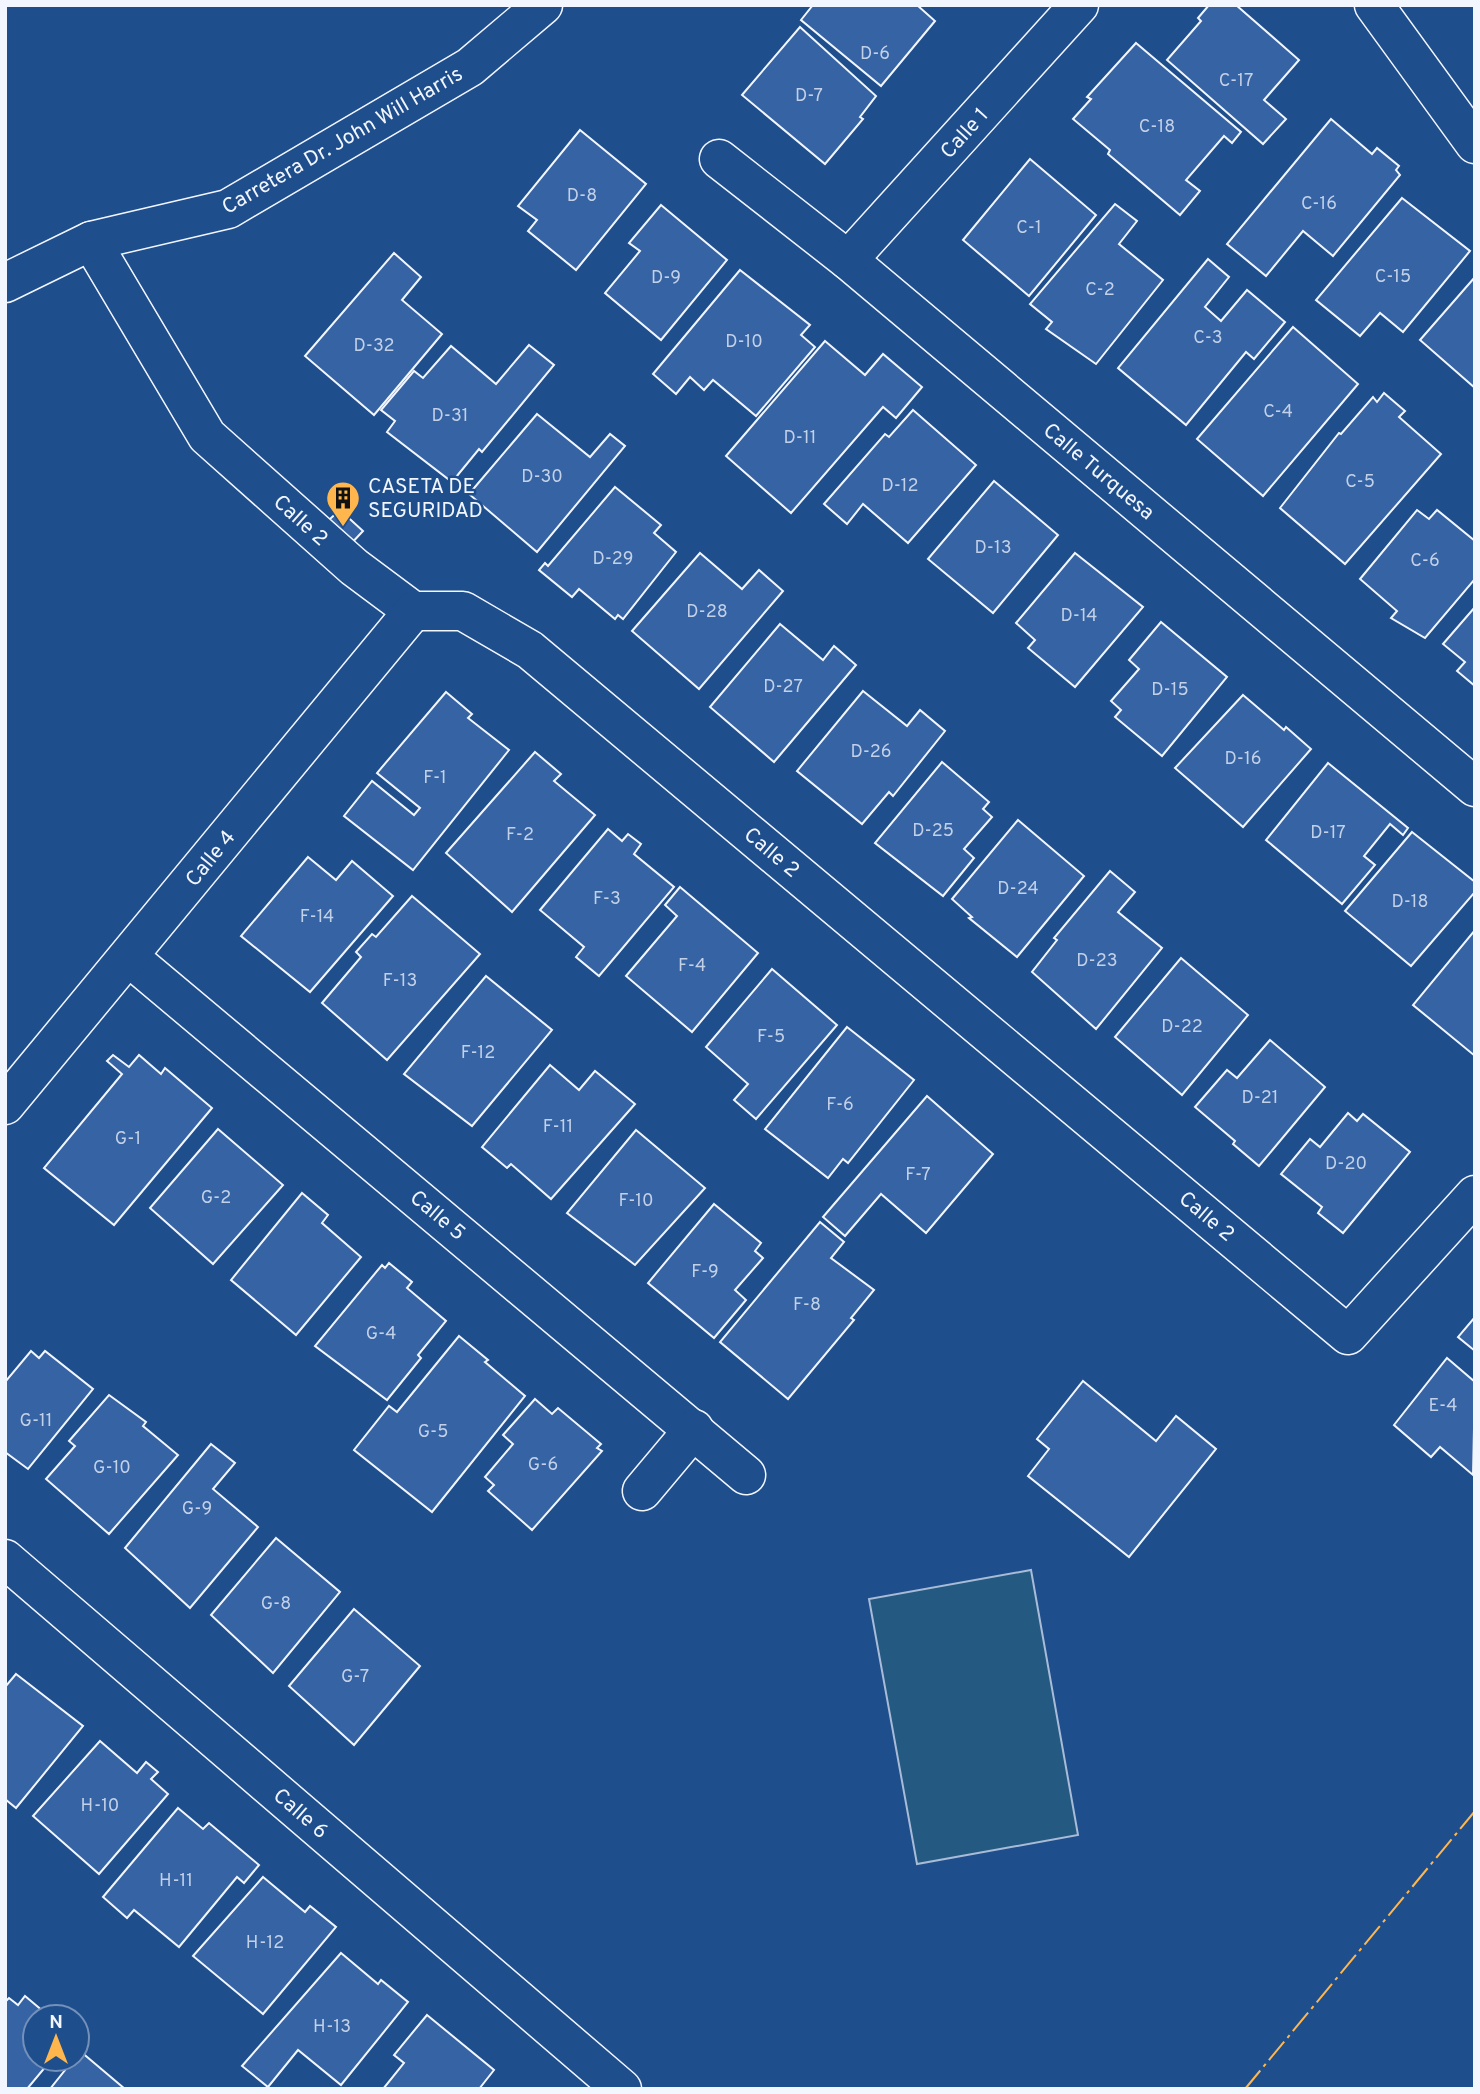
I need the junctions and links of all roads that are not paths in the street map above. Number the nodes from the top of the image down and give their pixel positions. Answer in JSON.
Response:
{"nodes":[{"id":1,"x":543,"y":5,"type":"edge"},
{"id":2,"x":1079,"y":5,"type":"edge"},
{"id":3,"x":1374,"y":5,"type":"edge"},
{"id":4,"x":1475,"y":144,"type":"edge"},
{"id":5,"x":719,"y":159,"type":"dead end"},
{"id":6,"x":91,"y":241,"type":"junction"},
{"id":7,"x":848,"y":260,"type":"junction"},
{"id":8,"x":5,"y":283,"type":"edge"},
{"id":9,"x":413,"y":611,"type":"junction"},
{"id":10,"x":1475,"y":788,"type":"edge"},
{"id":11,"x":129,"y":957,"type":"junction"},
{"id":12,"x":5,"y":1105,"type":"edge"},
{"id":13,"x":1475,"y":1195,"type":"edge"},
{"id":14,"x":694,"y":1430,"type":"junction"},
{"id":15,"x":746,"y":1475,"type":"dead end"},
{"id":16,"x":642,"y":1491,"type":"dead end"},
{"id":17,"x":5,"y":1559,"type":"edge"},
{"id":18,"x":609,"y":2078,"type":"edge"}],
"edges":[{"from":1,"to":6,"type":"street","name":"Carretera Dr. John Will Harris"},
{"from":2,"to":7,"type":"street","name":"Calle 1"},
{"from":3,"to":4,"type":"street"},
{"from":5,"to":7,"type":"street","name":"Calle Turquesa"},
{"from":6,"to":8,"type":"street","name":"Carretera Dr. John Will Harris"},
{"from":6,"to":9,"type":"street","name":"Calle 2"},
{"from":7,"to":10,"type":"street","name":"Calle Turquesa"},
{"from":9,"to":11,"type":"street","name":"Calle 4"},
{"from":9,"to":13,"type":"street","name":"Calle 2"},
{"from":11,"to":12,"type":"street","name":"Calle 4"},
{"from":11,"to":14,"type":"street","name":"Calle 5"},
{"from":14,"to":15,"type":"street","name":"Calle 5"},
{"from":14,"to":16,"type":"street"},
{"from":17,"to":18,"type":"street","name":"Calle 6"}]}
